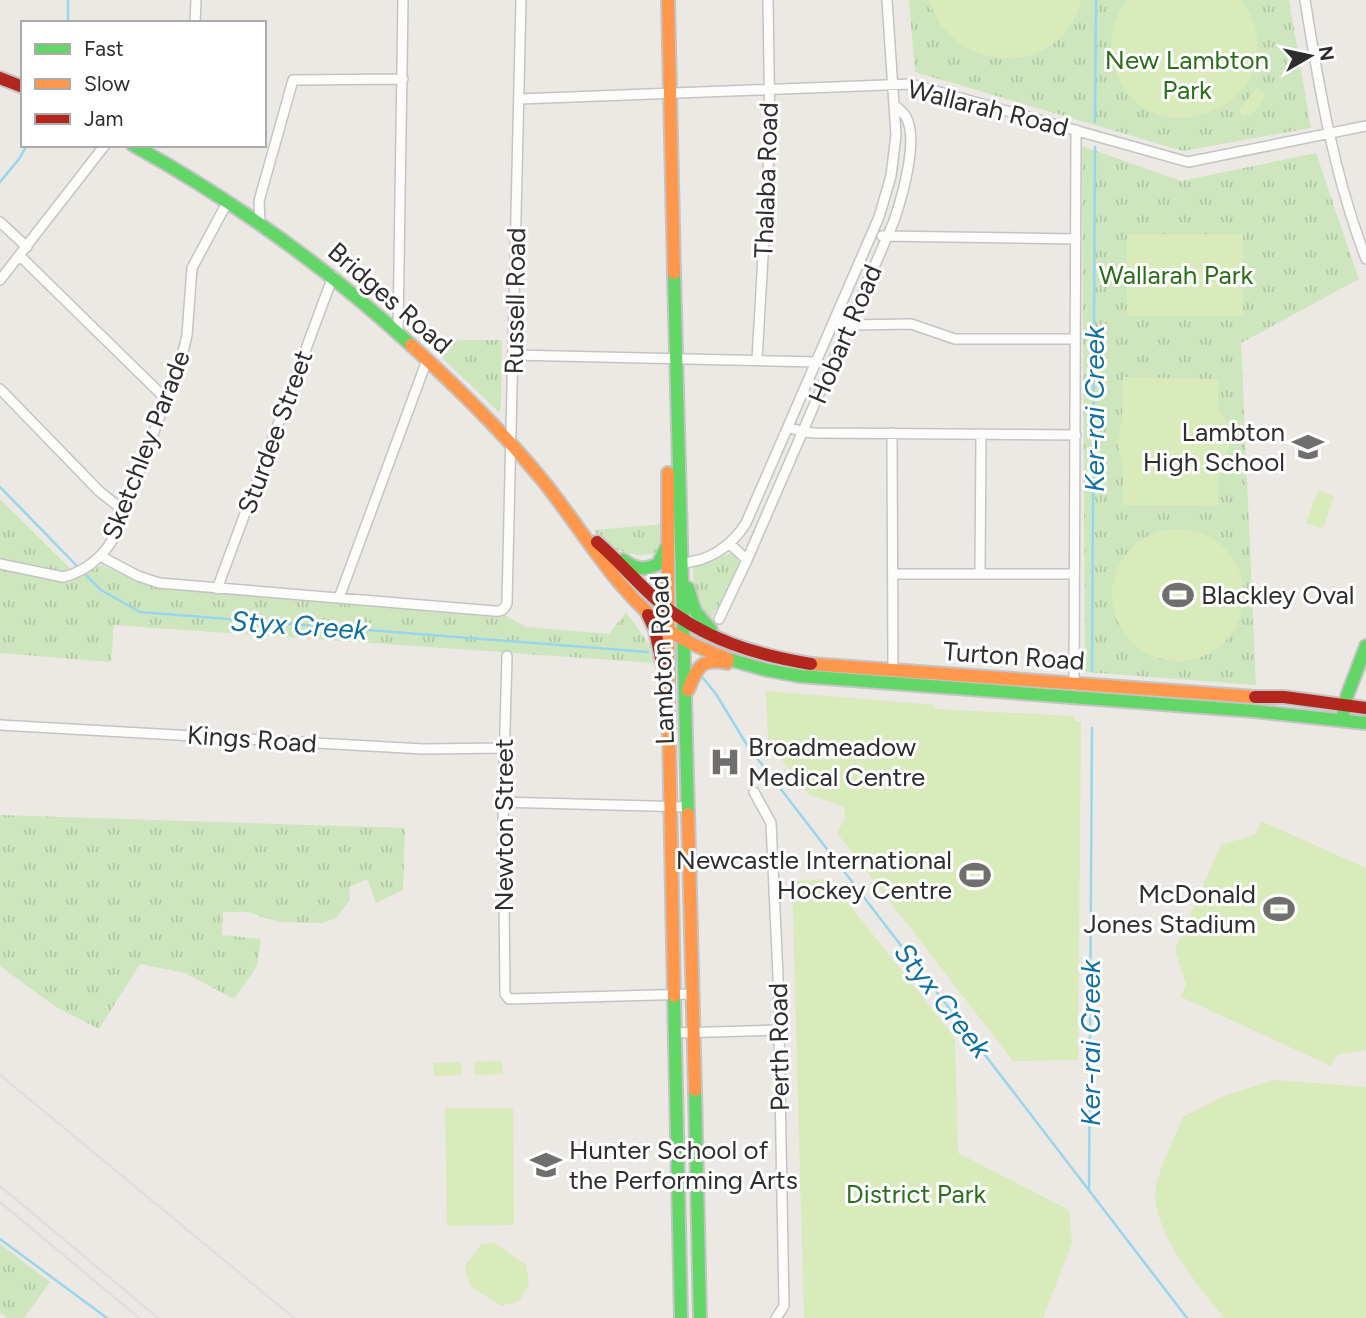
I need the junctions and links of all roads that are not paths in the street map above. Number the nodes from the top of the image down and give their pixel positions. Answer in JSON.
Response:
{"nodes":[{"id":1,"x":196,"y":0,"type":"edge"},
{"id":2,"x":403,"y":0,"type":"edge"},
{"id":3,"x":521,"y":0,"type":"edge"},
{"id":4,"x":659,"y":0,"type":"edge"},
{"id":5,"x":668,"y":0,"type":"edge"},
{"id":6,"x":768,"y":0,"type":"edge"},
{"id":7,"x":887,"y":0,"type":"edge"},
{"id":8,"x":1305,"y":0,"type":"edge"},
{"id":9,"x":195,"y":21,"type":"edge"},
{"id":10,"x":0,"y":78,"type":"edge"},
{"id":11,"x":403,"y":79,"type":"junction"},
{"id":12,"x":893,"y":84,"type":"junction"},
{"id":13,"x":21,"y":87,"type":"edge"},
{"id":14,"x":769,"y":89,"type":"junction"},
{"id":15,"x":665,"y":93,"type":"junction"},
{"id":16,"x":519,"y":99,"type":"junction"},
{"id":17,"x":895,"y":105,"type":"junction"},
{"id":18,"x":1366,"y":126,"type":"edge"},
{"id":19,"x":1076,"y":130,"type":"junction"},
{"id":20,"x":1328,"y":134,"type":"junction"},
{"id":21,"x":103,"y":147,"type":"edge"},
{"id":22,"x":137,"y":147,"type":"edge"},
{"id":23,"x":228,"y":201,"type":"junction"},
{"id":24,"x":259,"y":201,"type":"junction"},
{"id":25,"x":244,"y":211,"type":"junction"},
{"id":26,"x":0,"y":222,"type":"edge"},
{"id":27,"x":260,"y":222,"type":"junction"},
{"id":28,"x":873,"y":233,"type":"junction"},
{"id":29,"x":886,"y":238,"type":"junction"},
{"id":30,"x":1076,"y":239,"type":"junction"},
{"id":31,"x":27,"y":247,"type":"junction"},
{"id":32,"x":20,"y":256,"type":"junction"},
{"id":33,"x":1366,"y":259,"type":"edge"},
{"id":34,"x":333,"y":276,"type":"junction"},
{"id":35,"x":0,"y":280,"type":"edge"},
{"id":36,"x":835,"y":319,"type":"junction"},
{"id":37,"x":849,"y":325,"type":"junction"},
{"id":38,"x":398,"y":331,"type":"junction"},
{"id":39,"x":1075,"y":339,"type":"junction"},
{"id":40,"x":514,"y":355,"type":"junction"},
{"id":41,"x":670,"y":358,"type":"junction"},
{"id":42,"x":427,"y":359,"type":"junction"},
{"id":43,"x":757,"y":360,"type":"junction"},
{"id":44,"x":817,"y":362,"type":"junction"},
{"id":45,"x":0,"y":389,"type":"edge"},
{"id":46,"x":166,"y":399,"type":"junction"},
{"id":47,"x":788,"y":427,"type":"junction"},
{"id":48,"x":803,"y":432,"type":"junction"},
{"id":49,"x":892,"y":433,"type":"junction"},
{"id":50,"x":981,"y":434,"type":"junction"},
{"id":51,"x":1076,"y":435,"type":"junction"},
{"id":52,"x":511,"y":442,"type":"junction"},
{"id":53,"x":124,"y":511,"type":"junction"},
{"id":54,"x":580,"y":528,"type":"junction"},
{"id":55,"x":669,"y":537,"type":"junction"},
{"id":56,"x":730,"y":544,"type":"junction"},
{"id":57,"x":102,"y":556,"type":"junction"},
{"id":58,"x":613,"y":556,"type":"junction"},
{"id":59,"x":747,"y":560,"type":"junction"},
{"id":60,"x":680,"y":563,"type":"junction"},
{"id":61,"x":0,"y":564,"type":"edge"},
{"id":62,"x":894,"y":574,"type":"junction"},
{"id":63,"x":980,"y":574,"type":"junction"},
{"id":64,"x":1074,"y":574,"type":"junction"},
{"id":65,"x":217,"y":589,"type":"junction"},
{"id":66,"x":339,"y":598,"type":"junction"},
{"id":67,"x":643,"y":607,"type":"junction"},
{"id":68,"x":669,"y":611,"type":"junction"},
{"id":69,"x":682,"y":618,"type":"junction"},
{"id":70,"x":719,"y":619,"type":"dead end"},
{"id":71,"x":669,"y":629,"type":"junction"},
{"id":72,"x":682,"y":637,"type":"junction"},
{"id":73,"x":724,"y":641,"type":"junction"},
{"id":74,"x":1366,"y":646,"type":"edge"},
{"id":75,"x":507,"y":656,"type":"dead end"},
{"id":76,"x":762,"y":667,"type":"junction"},
{"id":77,"x":893,"y":671,"type":"junction"},
{"id":78,"x":668,"y":680,"type":"junction"},
{"id":79,"x":1073,"y":683,"type":"junction"},
{"id":80,"x":685,"y":696,"type":"junction"},
{"id":81,"x":1074,"y":697,"type":"junction"},
{"id":82,"x":1345,"y":705,"type":"junction"},
{"id":83,"x":1366,"y":708,"type":"edge"},
{"id":84,"x":1342,"y":720,"type":"junction"},
{"id":85,"x":1366,"y":723,"type":"edge"},
{"id":86,"x":0,"y":724,"type":"edge"},
{"id":87,"x":503,"y":748,"type":"junction"},
{"id":88,"x":754,"y":792,"type":"dead end"},
{"id":89,"x":503,"y":802,"type":"junction"},
{"id":90,"x":670,"y":807,"type":"junction"},
{"id":91,"x":689,"y":807,"type":"junction"},
{"id":92,"x":693,"y":994,"type":"junction"},
{"id":93,"x":674,"y":995,"type":"junction"},
{"id":94,"x":779,"y":1030,"type":"junction"},
{"id":95,"x":694,"y":1033,"type":"junction"},
{"id":96,"x":675,"y":1034,"type":"junction"},
{"id":97,"x":681,"y":1318,"type":"edge"},
{"id":98,"x":700,"y":1318,"type":"edge"},
{"id":99,"x":776,"y":1318,"type":"edge"}],
"edges":[{"from":1,"to":9,"type":"street"},
{"from":2,"to":11,"type":"street"},
{"from":3,"to":16,"type":"street","name":"Russell Road"},
{"from":4,"to":15,"type":"main road","name":"Lambton Road"},
{"from":5,"to":15,"type":"main road","name":"Lambton Road"},
{"from":6,"to":14,"type":"street","name":"Thalaba Road"},
{"from":7,"to":12,"type":"street","name":"Hobart Road"},
{"from":8,"to":20,"type":"street"},
{"from":10,"to":13,"type":"main road"},
{"from":11,"to":24,"type":"street"},
{"from":11,"to":38,"type":"street"},
{"from":12,"to":14,"type":"street","name":"Wallarah Road"},
{"from":12,"to":17,"type":"street","name":"Hobart Road"},
{"from":12,"to":19,"type":"street","name":"Wallarah Road"},
{"from":14,"to":15,"type":"street","name":"Wallarah Road"},
{"from":14,"to":43,"type":"street","name":"Thalaba Road"},
{"from":15,"to":16,"type":"street","name":"Wallarah Road"},
{"from":15,"to":41,"type":"main road","name":"Lambton Road"},
{"from":16,"to":40,"type":"street","name":"Russell Road"},
{"from":17,"to":28,"type":"street","name":"Hobart Road"},
{"from":17,"to":29,"type":"street","name":"Hobart Road"},
{"from":18,"to":20,"type":"street","name":"Wallarah Road"},
{"from":19,"to":20,"type":"street","name":"Wallarah Road"},
{"from":19,"to":30,"type":"street"},
{"from":20,"to":33,"type":"street"},
{"from":21,"to":31,"type":"street"},
{"from":22,"to":23,"type":"main road","name":"Bridges Road"},
{"from":23,"to":25,"type":"main road","name":"Bridges Road"},
{"from":23,"to":46,"type":"street","name":"Sketchley Parade"},
{"from":24,"to":25,"type":"street"},
{"from":24,"to":27,"type":"street"},
{"from":25,"to":27,"type":"main road","name":"Bridges Road"},
{"from":26,"to":31,"type":"street"},
{"from":27,"to":34,"type":"main road","name":"Bridges Road"},
{"from":28,"to":29,"type":"street"},
{"from":28,"to":36,"type":"street","name":"Hobart Road"},
{"from":29,"to":30,"type":"street"},
{"from":29,"to":37,"type":"street","name":"Hobart Road"},
{"from":30,"to":39,"type":"street"},
{"from":31,"to":32,"type":"street"},
{"from":32,"to":35,"type":"street"},
{"from":32,"to":46,"type":"street"},
{"from":34,"to":38,"type":"main road","name":"Bridges Road"},
{"from":34,"to":65,"type":"street","name":"Sturdee Street"},
{"from":36,"to":37,"type":"street"},
{"from":36,"to":44,"type":"street","name":"Hobart Road"},
{"from":37,"to":39,"type":"street"},
{"from":37,"to":48,"type":"street","name":"Hobart Road"},
{"from":38,"to":42,"type":"main road","name":"Bridges Road"},
{"from":39,"to":51,"type":"street"},
{"from":40,"to":41,"type":"street"},
{"from":40,"to":52,"type":"street","name":"Russell Road"},
{"from":41,"to":43,"type":"street"},
{"from":41,"to":55,"type":"main road","name":"Lambton Road"},
{"from":41,"to":60,"type":"main road","name":"Lambton Road"},
{"from":42,"to":52,"type":"main road","name":"Bridges Road"},
{"from":42,"to":66,"type":"street"},
{"from":43,"to":44,"type":"street"},
{"from":44,"to":47,"type":"street","name":"Hobart Road"},
{"from":45,"to":53,"type":"street"},
{"from":46,"to":53,"type":"street","name":"Sketchley Parade"},
{"from":47,"to":48,"type":"street"},
{"from":47,"to":56,"type":"street","name":"Hobart Road"},
{"from":48,"to":49,"type":"street"},
{"from":48,"to":59,"type":"street","name":"Hobart Road"},
{"from":49,"to":50,"type":"street"},
{"from":49,"to":62,"type":"street"},
{"from":50,"to":51,"type":"street"},
{"from":50,"to":63,"type":"street"},
{"from":51,"to":64,"type":"street"},
{"from":52,"to":54,"type":"main road","name":"Bridges Road"},
{"from":52,"to":66,"type":"street","name":"Russell Road"},
{"from":53,"to":57,"type":"street","name":"Sketchley Parade"},
{"from":54,"to":58,"type":"main road","name":"Bridges Road"},
{"from":54,"to":67,"type":"main road","name":"Bridges Road"},
{"from":55,"to":58,"type":"main road"},
{"from":55,"to":68,"type":"main road","name":"Lambton Road"},
{"from":56,"to":59,"type":"street"},
{"from":56,"to":60,"type":"street","name":"Hobart Road"},
{"from":57,"to":61,"type":"street","name":"Sketchley Parade"},
{"from":57,"to":65,"type":"street"},
{"from":58,"to":68,"type":"main road","name":"Bridges Road"},
{"from":59,"to":70,"type":"street","name":"Hobart Road"},
{"from":60,"to":69,"type":"main road","name":"Lambton Road"},
{"from":60,"to":73,"type":"main road"},
{"from":62,"to":63,"type":"street"},
{"from":62,"to":77,"type":"street"},
{"from":63,"to":64,"type":"street"},
{"from":64,"to":79,"type":"street"},
{"from":65,"to":66,"type":"street"},
{"from":67,"to":71,"type":"main road","name":"Bridges Road"},
{"from":67,"to":78,"type":"main road"},
{"from":68,"to":69,"type":"main road","name":"Turton Road"},
{"from":68,"to":71,"type":"main road","name":"Lambton Road"},
{"from":69,"to":72,"type":"main road","name":"Lambton Road"},
{"from":69,"to":73,"type":"main road","name":"Turton Road"},
{"from":71,"to":72,"type":"main road","name":"Bridges Road"},
{"from":71,"to":78,"type":"main road","name":"Lambton Road"},
{"from":72,"to":76,"type":"main road","name":"Turton Road"},
{"from":72,"to":80,"type":"main road","name":"Lambton Road"},
{"from":73,"to":77,"type":"main road","name":"Turton Road"},
{"from":74,"to":82,"type":"main road"},
{"from":75,"to":87,"type":"street","name":"Newton Street"},
{"from":76,"to":80,"type":"main road"},
{"from":76,"to":81,"type":"main road","name":"Turton Road"},
{"from":77,"to":79,"type":"main road","name":"Turton Road"},
{"from":78,"to":90,"type":"main road","name":"Lambton Road"},
{"from":79,"to":81,"type":"street"},
{"from":79,"to":82,"type":"main road","name":"Turton Road"},
{"from":80,"to":91,"type":"main road","name":"Lambton Road"},
{"from":81,"to":84,"type":"main road","name":"Turton Road"},
{"from":82,"to":83,"type":"main road","name":"Turton Road"},
{"from":82,"to":84,"type":"main road"},
{"from":84,"to":85,"type":"main road","name":"Turton Road"},
{"from":86,"to":87,"type":"street","name":"Kings Road"},
{"from":87,"to":89,"type":"street","name":"Newton Street"},
{"from":88,"to":94,"type":"street","name":"Perth Road"},
{"from":89,"to":90,"type":"street"},
{"from":89,"to":93,"type":"street","name":"Newton Street"},
{"from":90,"to":91,"type":"street"},
{"from":90,"to":93,"type":"main road","name":"Lambton Road"},
{"from":91,"to":92,"type":"main road","name":"Lambton Road"},
{"from":92,"to":93,"type":"street"},
{"from":92,"to":95,"type":"main road","name":"Lambton Road"},
{"from":93,"to":96,"type":"main road","name":"Lambton Road"},
{"from":94,"to":95,"type":"street"},
{"from":94,"to":99,"type":"street","name":"Perth Road"},
{"from":95,"to":96,"type":"street"},
{"from":95,"to":98,"type":"main road","name":"Lambton Road"},
{"from":96,"to":97,"type":"main road","name":"Lambton Road"}]}
